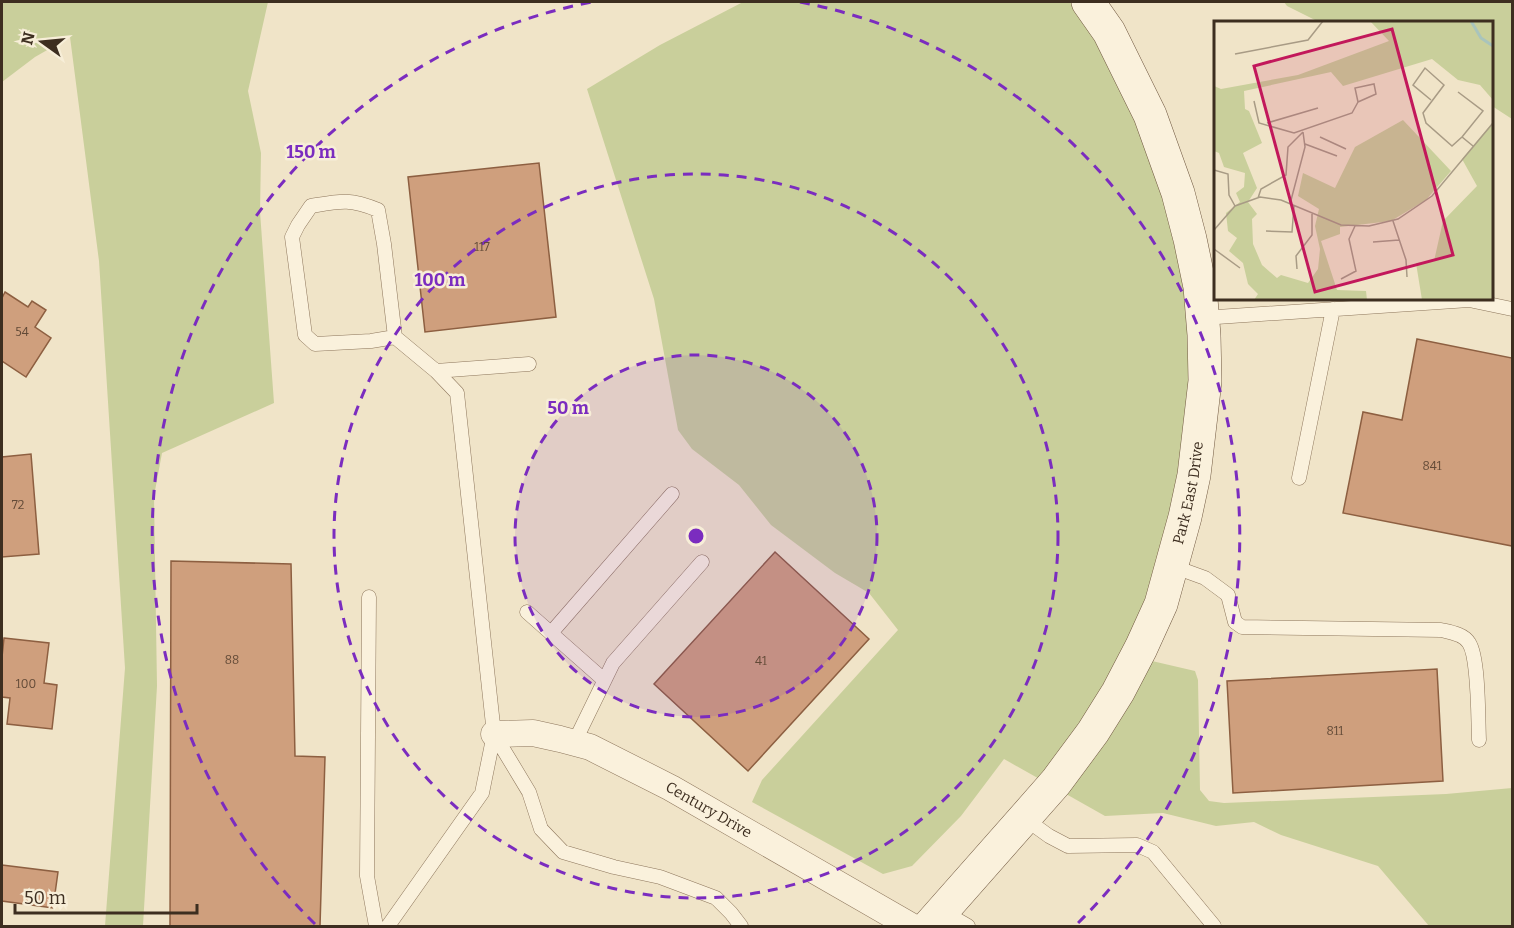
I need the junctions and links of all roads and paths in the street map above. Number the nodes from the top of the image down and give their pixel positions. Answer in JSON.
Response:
{"nodes":[{"id":1,"x":1088,"y":2,"type":"edge"},
{"id":2,"x":1333,"y":309,"type":"junction"},
{"id":3,"x":1512,"y":309,"type":"edge"},
{"id":4,"x":1203,"y":318,"type":"junction"},
{"id":5,"x":395,"y":337,"type":"junction"},
{"id":6,"x":529,"y":364,"type":"dead end"},
{"id":7,"x":436,"y":371,"type":"junction"},
{"id":8,"x":1299,"y":478,"type":"dead end"},
{"id":9,"x":672,"y":494,"type":"dead end"},
{"id":10,"x":702,"y":562,"type":"dead end"},
{"id":11,"x":1172,"y":566,"type":"junction"},
{"id":12,"x":369,"y":597,"type":"dead end"},
{"id":13,"x":527,"y":612,"type":"dead end"},
{"id":14,"x":551,"y":633,"type":"junction"},
{"id":15,"x":604,"y":680,"type":"junction"},
{"id":16,"x":494,"y":734,"type":"junction"},
{"id":17,"x":1479,"y":740,"type":"dead end"},
{"id":18,"x":574,"y":743,"type":"junction"},
{"id":19,"x":1024,"y":818,"type":"junction"},
{"id":20,"x":946,"y":921,"type":"edge"},
{"id":21,"x":376,"y":927,"type":"edge"},
{"id":22,"x":388,"y":927,"type":"edge"},
{"id":23,"x":741,"y":927,"type":"edge"},
{"id":24,"x":911,"y":927,"type":"edge"},
{"id":25,"x":1214,"y":927,"type":"edge"}],
"edges":[{"from":1,"to":4,"type":"street","name":"Park East Drive"},
{"from":2,"to":3,"type":"lane"},
{"from":2,"to":4,"type":"lane"},
{"from":2,"to":8,"type":"lane"},
{"from":4,"to":11,"type":"street","name":"Park East Drive"},
{"from":5,"to":5,"type":"lane"},
{"from":5,"to":7,"type":"lane"},
{"from":6,"to":7,"type":"lane"},
{"from":7,"to":16,"type":"lane"},
{"from":9,"to":14,"type":"lane"},
{"from":10,"to":15,"type":"lane"},
{"from":11,"to":17,"type":"lane"},
{"from":11,"to":19,"type":"street","name":"Park East Drive"},
{"from":12,"to":21,"type":"lane"},
{"from":13,"to":14,"type":"lane"},
{"from":14,"to":15,"type":"lane"},
{"from":15,"to":18,"type":"lane"},
{"from":16,"to":18,"type":"street","name":"Century Drive"},
{"from":16,"to":22,"type":"lane"},
{"from":16,"to":23,"type":"lane"},
{"from":18,"to":24,"type":"street","name":"Century Drive"},
{"from":19,"to":20,"type":"street","name":"Park East Drive"},
{"from":19,"to":25,"type":"lane"}]}
